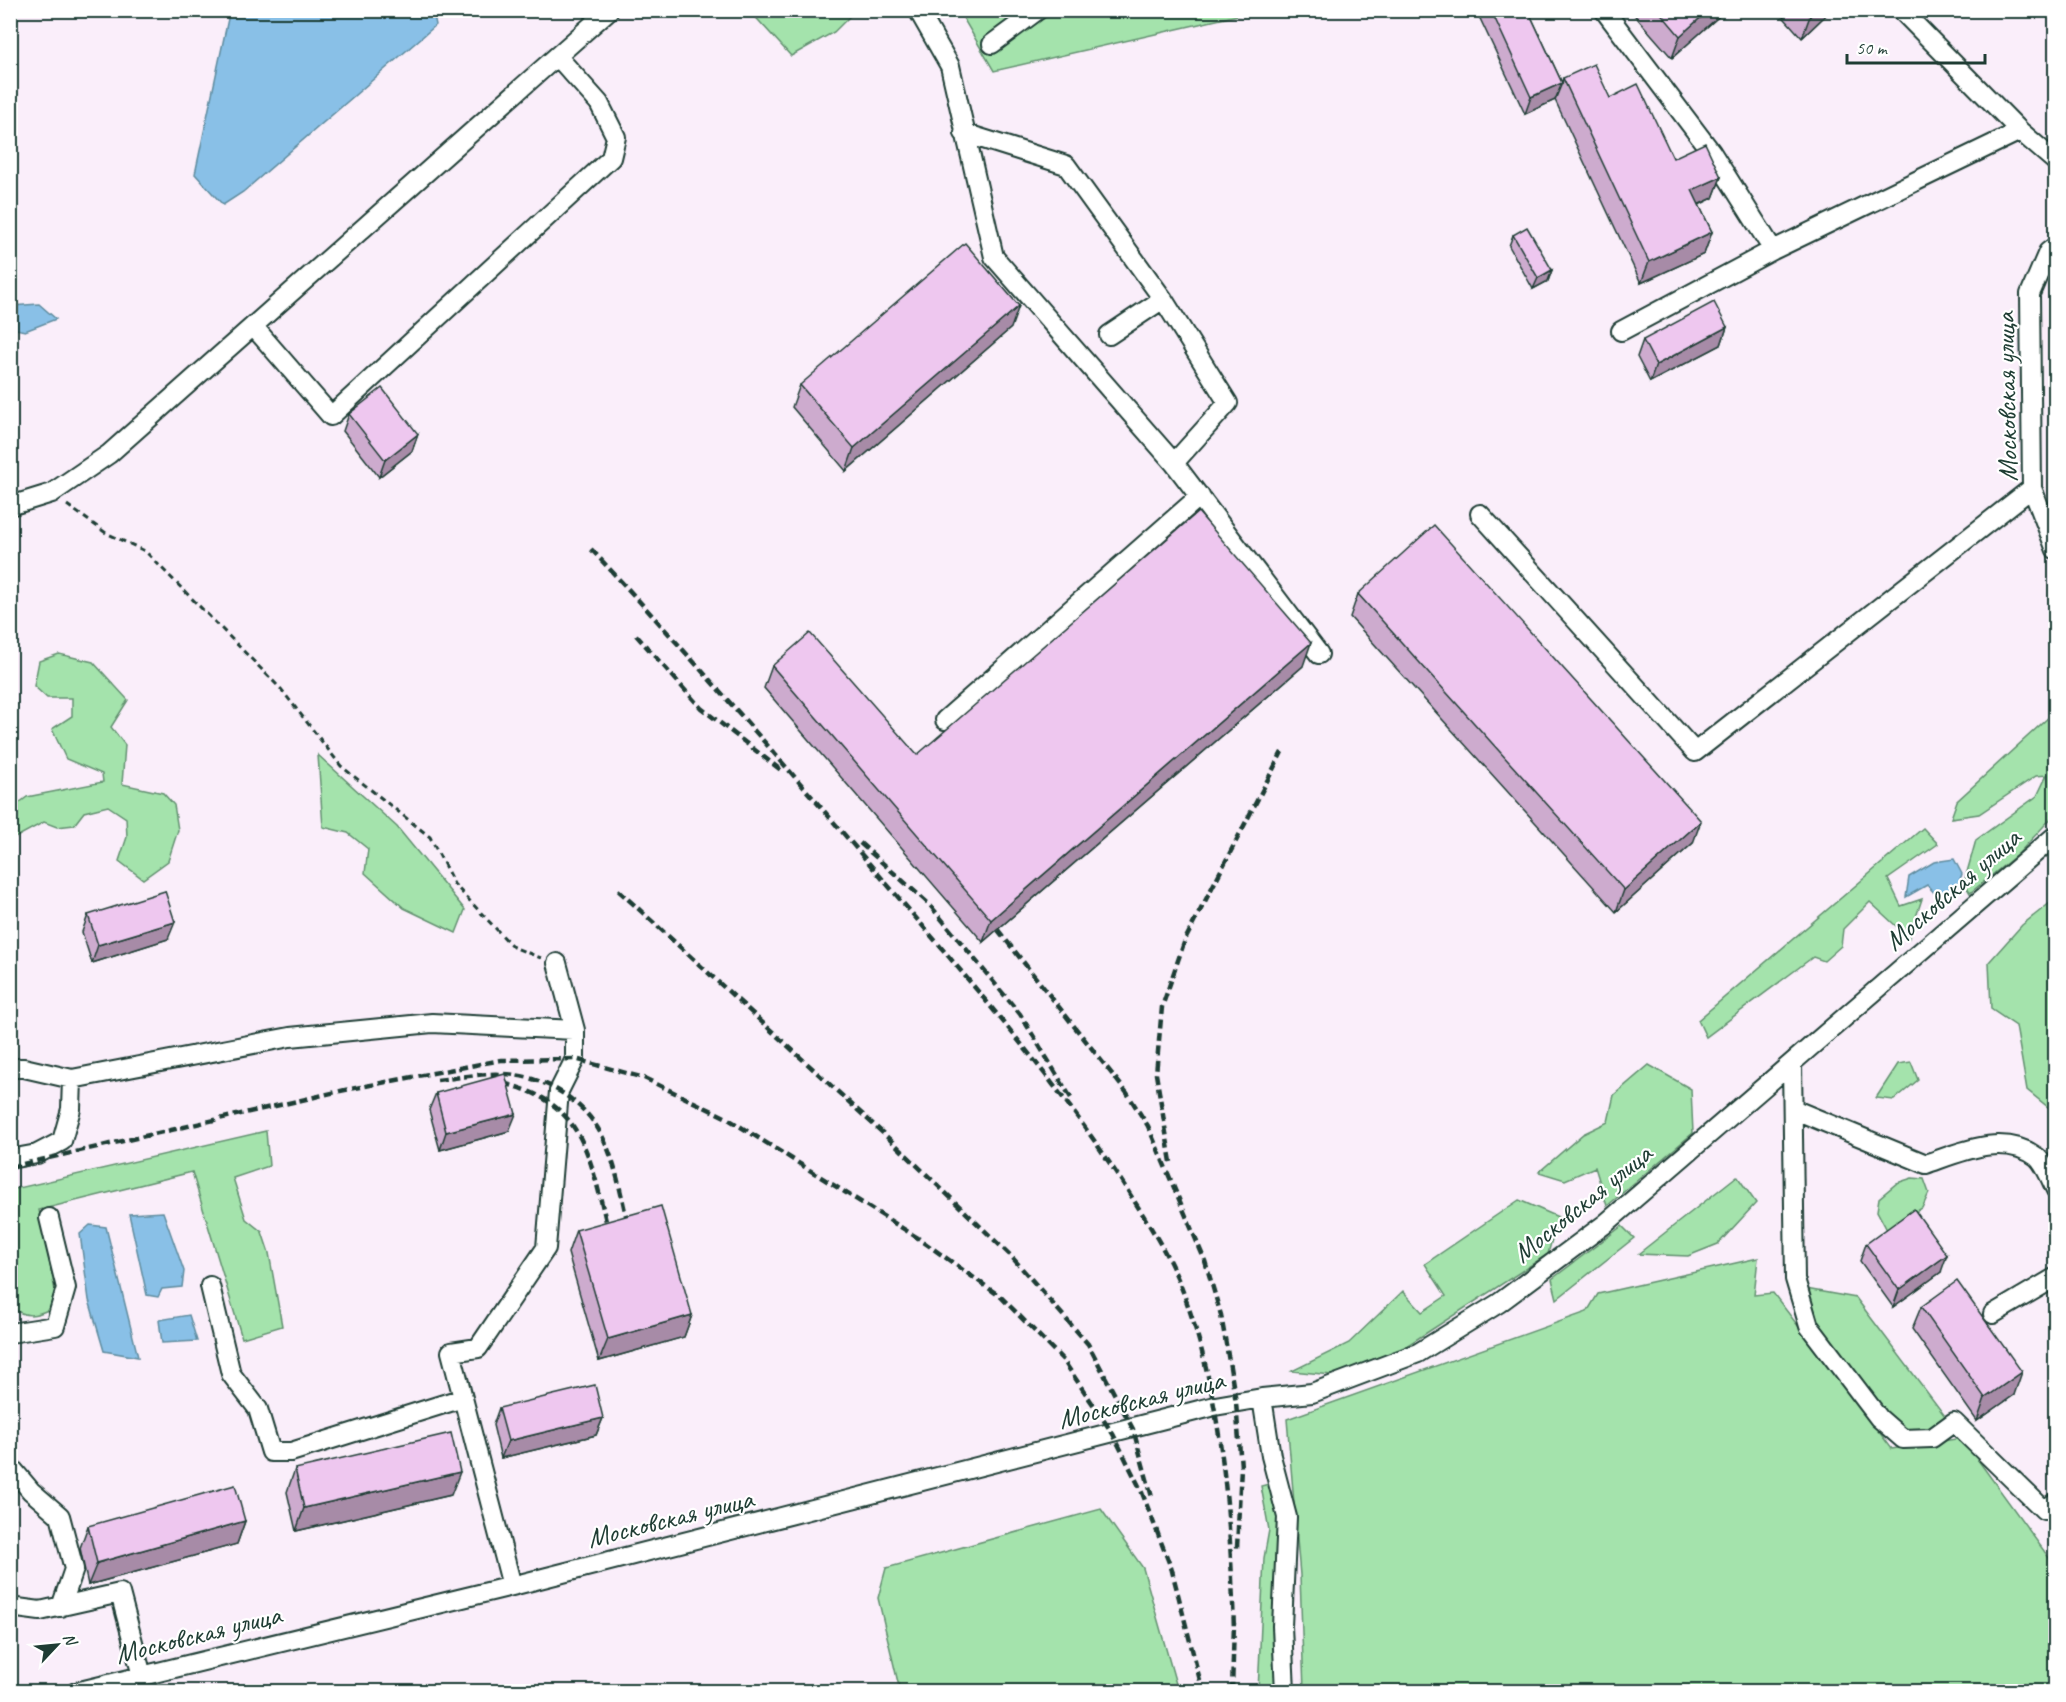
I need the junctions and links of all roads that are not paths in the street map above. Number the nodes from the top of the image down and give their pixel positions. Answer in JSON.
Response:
{"nodes":[{"id":1,"x":609,"y":10,"type":"edge"},
{"id":2,"x":918,"y":10,"type":"edge"},
{"id":3,"x":1038,"y":10,"type":"edge"},
{"id":4,"x":1604,"y":10,"type":"edge"},
{"id":5,"x":1901,"y":10,"type":"edge"},
{"id":6,"x":992,"y":44,"type":"dead end"},
{"id":7,"x":557,"y":56,"type":"junction"},
{"id":8,"x":2020,"y":131,"type":"junction"},
{"id":9,"x":964,"y":133,"type":"junction"},
{"id":10,"x":2055,"y":162,"type":"edge"},
{"id":11,"x":2055,"y":246,"type":"edge"},
{"id":12,"x":1773,"y":250,"type":"junction"},
{"id":13,"x":1163,"y":299,"type":"junction"},
{"id":14,"x":253,"y":326,"type":"junction"},
{"id":15,"x":1621,"y":331,"type":"dead end"},
{"id":16,"x":1109,"y":334,"type":"dead end"},
{"id":17,"x":1174,"y":463,"type":"junction"},
{"id":18,"x":2032,"y":488,"type":"junction"},
{"id":19,"x":1200,"y":496,"type":"junction"},
{"id":20,"x":10,"y":506,"type":"edge"},
{"id":21,"x":1480,"y":514,"type":"dead end"},
{"id":22,"x":2055,"y":550,"type":"edge"},
{"id":23,"x":1319,"y":654,"type":"dead end"},
{"id":24,"x":945,"y":720,"type":"dead end"},
{"id":25,"x":2055,"y":835,"type":"edge"},
{"id":26,"x":556,"y":963,"type":"road end"},
{"id":27,"x":575,"y":1030,"type":"junction"},
{"id":28,"x":1792,"y":1064,"type":"junction"},
{"id":29,"x":10,"y":1068,"type":"edge"},
{"id":30,"x":72,"y":1079,"type":"junction"},
{"id":31,"x":1793,"y":1109,"type":"junction"},
{"id":32,"x":10,"y":1160,"type":"edge"},
{"id":33,"x":2055,"y":1190,"type":"edge"},
{"id":34,"x":49,"y":1218,"type":"dead end"},
{"id":35,"x":2055,"y":1277,"type":"edge"},
{"id":36,"x":210,"y":1286,"type":"dead end"},
{"id":37,"x":1993,"y":1314,"type":"dead end"},
{"id":38,"x":10,"y":1333,"type":"edge"},
{"id":39,"x":463,"y":1398,"type":"junction"},
{"id":40,"x":1262,"y":1398,"type":"junction"},
{"id":41,"x":10,"y":1466,"type":"edge"},
{"id":42,"x":2055,"y":1502,"type":"edge"},
{"id":43,"x":512,"y":1586,"type":"junction"},
{"id":44,"x":10,"y":1606,"type":"edge"},
{"id":45,"x":61,"y":1607,"type":"junction"},
{"id":46,"x":142,"y":1676,"type":"junction"},
{"id":47,"x":76,"y":1692,"type":"edge"},
{"id":48,"x":1285,"y":1692,"type":"edge"}],
"edges":[{"from":1,"to":7,"type":"street"},
{"from":2,"to":9,"type":"street"},
{"from":3,"to":6,"type":"street"},
{"from":4,"to":12,"type":"street"},
{"from":5,"to":8,"type":"street"},
{"from":7,"to":14,"type":"street"},
{"from":7,"to":14,"type":"street"},
{"from":8,"to":10,"type":"street"},
{"from":8,"to":12,"type":"street"},
{"from":9,"to":13,"type":"street"},
{"from":9,"to":17,"type":"street"},
{"from":11,"to":18,"type":"street","name":"Московская улица"},
{"from":12,"to":15,"type":"street"},
{"from":13,"to":16,"type":"street"},
{"from":13,"to":17,"type":"street"},
{"from":14,"to":20,"type":"street"},
{"from":17,"to":19,"type":"street"},
{"from":18,"to":21,"type":"street"},
{"from":18,"to":22,"type":"street","name":"Московская улица"},
{"from":19,"to":23,"type":"street"},
{"from":19,"to":24,"type":"street"},
{"from":25,"to":28,"type":"street","name":"Московская улица"},
{"from":26,"to":27,"type":"street"},
{"from":27,"to":30,"type":"street"},
{"from":27,"to":39,"type":"street"},
{"from":28,"to":31,"type":"street"},
{"from":28,"to":40,"type":"street","name":"Московская улица"},
{"from":29,"to":30,"type":"street"},
{"from":30,"to":32,"type":"street"},
{"from":31,"to":33,"type":"street"},
{"from":31,"to":42,"type":"street"},
{"from":34,"to":38,"type":"street"},
{"from":35,"to":37,"type":"street"},
{"from":36,"to":39,"type":"street"},
{"from":39,"to":43,"type":"street"},
{"from":40,"to":43,"type":"street","name":"Московская улица"},
{"from":40,"to":48,"type":"street"},
{"from":41,"to":45,"type":"street"},
{"from":43,"to":46,"type":"street","name":"Московская улица"},
{"from":44,"to":45,"type":"street"},
{"from":45,"to":46,"type":"street"},
{"from":46,"to":47,"type":"street","name":"Московская улица"}]}
